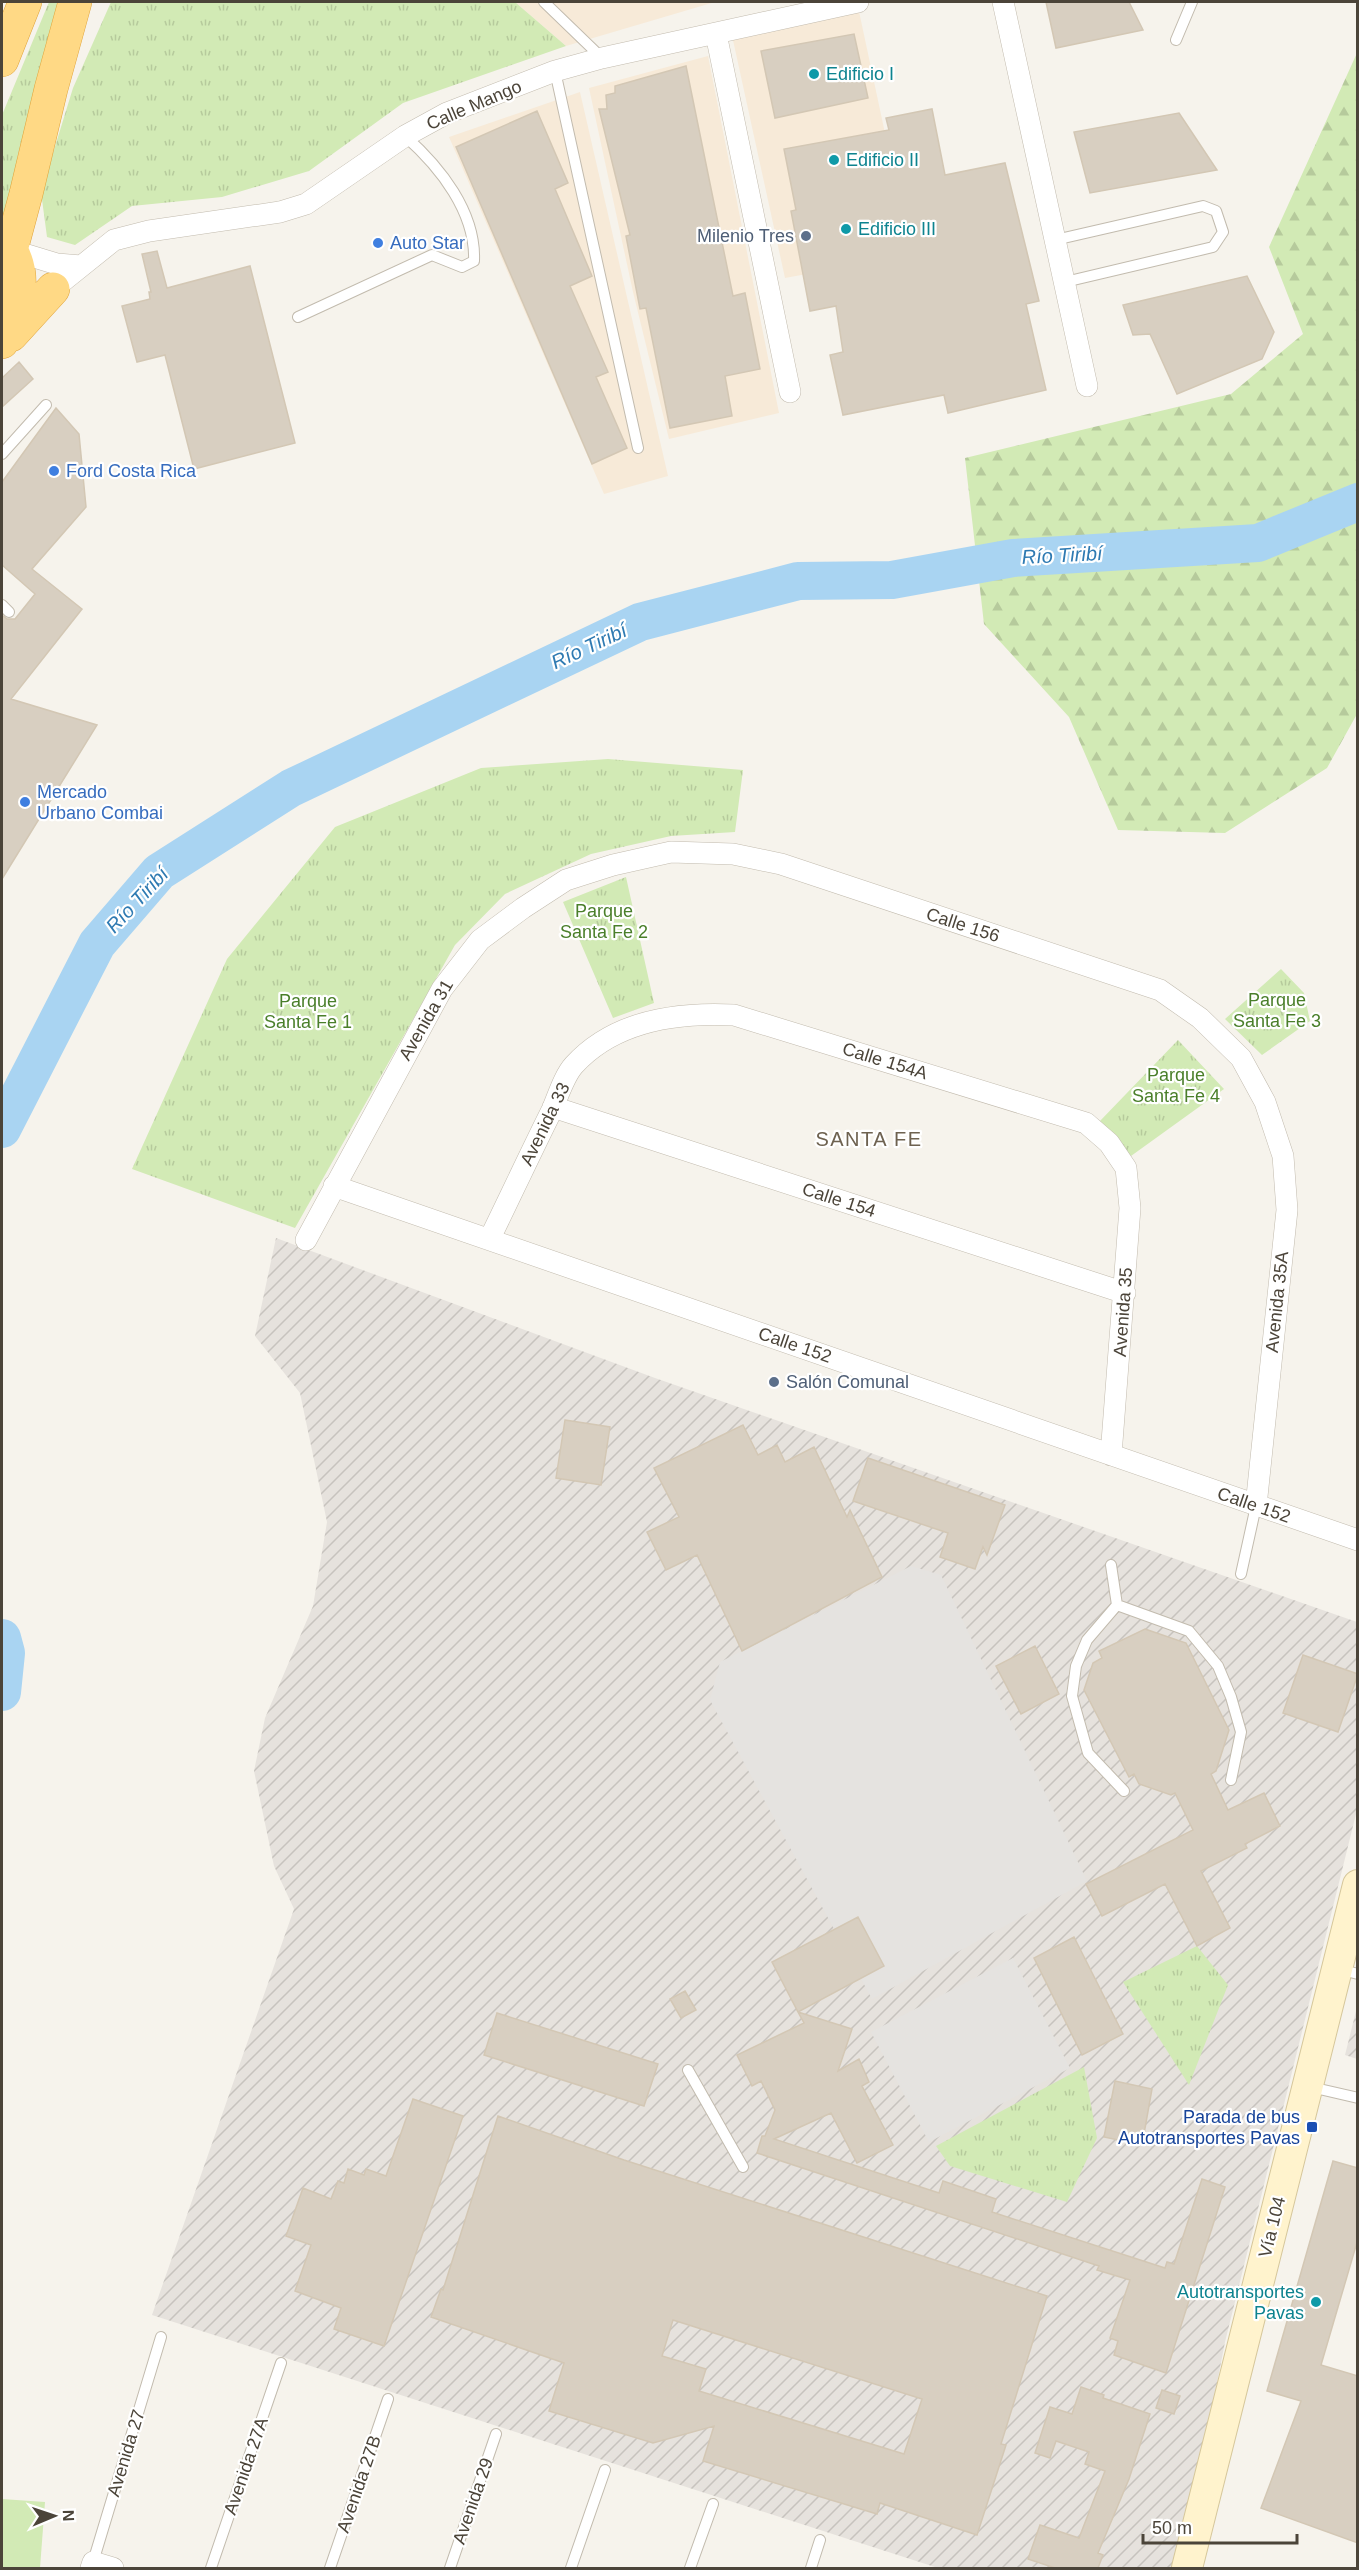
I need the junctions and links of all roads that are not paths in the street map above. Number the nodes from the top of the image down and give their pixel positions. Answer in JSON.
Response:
{"nodes":[{"id":1,"x":25,"y":2,"type":"edge"},
{"id":2,"x":75,"y":2,"type":"edge"},
{"id":3,"x":544,"y":2,"type":"edge"},
{"id":4,"x":858,"y":2,"type":"edge"},
{"id":5,"x":1003,"y":2,"type":"edge"},
{"id":6,"x":1192,"y":2,"type":"edge"},
{"id":7,"x":716,"y":34,"type":"junction"},
{"id":8,"x":1176,"y":40,"type":"dead end"},
{"id":9,"x":602,"y":58,"type":"junction"},
{"id":10,"x":2,"y":60,"type":"edge"},
{"id":11,"x":555,"y":70,"type":"junction"},
{"id":12,"x":405,"y":136,"type":"junction"},
{"id":13,"x":1055,"y":240,"type":"junction"},
{"id":14,"x":17,"y":256,"type":"edge"},
{"id":15,"x":81,"y":266,"type":"junction"},
{"id":16,"x":1065,"y":282,"type":"junction"},
{"id":17,"x":20,"y":289,"type":"junction"},
{"id":18,"x":53,"y":289,"type":"junction"},
{"id":19,"x":298,"y":317,"type":"dead end"},
{"id":20,"x":2,"y":344,"type":"edge"},
{"id":21,"x":1088,"y":386,"type":"dead end"},
{"id":22,"x":790,"y":392,"type":"dead end"},
{"id":23,"x":46,"y":405,"type":"dead end"},
{"id":24,"x":638,"y":448,"type":"dead end"},
{"id":25,"x":2,"y":454,"type":"edge"},
{"id":26,"x":613,"y":865,"type":"joint"},
{"id":27,"x":623,"y":1030,"type":"joint"},
{"id":28,"x":1265,"y":1101,"type":"joint"},
{"id":29,"x":553,"y":1107,"type":"junction"},
{"id":30,"x":1126,"y":1168,"type":"joint"},
{"id":31,"x":334,"y":1186,"type":"junction"},
{"id":32,"x":490,"y":1238,"type":"junction"},
{"id":33,"x":306,"y":1240,"type":"dead end"},
{"id":34,"x":1125,"y":1293,"type":"junction"},
{"id":35,"x":1111,"y":1455,"type":"junction"},
{"id":36,"x":1256,"y":1506,"type":"junction"},
{"id":37,"x":1358,"y":1540,"type":"edge"},
{"id":38,"x":1110,"y":1565,"type":"dead end"},
{"id":39,"x":1241,"y":1574,"type":"dead end"},
{"id":40,"x":1117,"y":1605,"type":"junction"},
{"id":41,"x":1230,"y":1780,"type":"dead end"},
{"id":42,"x":1124,"y":1791,"type":"dead end"},
{"id":43,"x":1358,"y":1885,"type":"edge"},
{"id":44,"x":1358,"y":1905,"type":"edge"},
{"id":45,"x":1350,"y":1972,"type":"edge"},
{"id":46,"x":688,"y":2070,"type":"dead end"},
{"id":47,"x":1315,"y":2088,"type":"junction"},
{"id":48,"x":1358,"y":2098,"type":"edge"},
{"id":49,"x":743,"y":2167,"type":"dead end"},
{"id":50,"x":161,"y":2337,"type":"dead end"},
{"id":51,"x":281,"y":2362,"type":"dead end"},
{"id":52,"x":388,"y":2399,"type":"dead end"},
{"id":53,"x":496,"y":2434,"type":"dead end"},
{"id":54,"x":605,"y":2470,"type":"dead end"},
{"id":55,"x":713,"y":2504,"type":"dead end"},
{"id":56,"x":820,"y":2540,"type":"dead end"},
{"id":57,"x":99,"y":2566,"type":"edge"},
{"id":58,"x":211,"y":2568,"type":"edge"},
{"id":59,"x":330,"y":2568,"type":"edge"},
{"id":60,"x":450,"y":2568,"type":"edge"},
{"id":61,"x":571,"y":2568,"type":"edge"},
{"id":62,"x":690,"y":2568,"type":"edge"},
{"id":63,"x":811,"y":2568,"type":"edge"},
{"id":64,"x":1187,"y":2568,"type":"edge"},
{"id":65,"x":1203,"y":2568,"type":"edge"}],
"edges":[{"from":1,"to":10,"type":"highway"},
{"from":2,"to":14,"type":"highway"},
{"from":3,"to":9,"type":"lane"},
{"from":4,"to":7,"type":"street","name":"Calle Mango"},
{"from":5,"to":13,"type":"street"},
{"from":6,"to":8,"type":"lane"},
{"from":7,"to":9,"type":"street","name":"Calle Mango"},
{"from":7,"to":22,"type":"street"},
{"from":9,"to":11,"type":"street","name":"Calle Mango"},
{"from":11,"to":12,"type":"street","name":"Calle Mango"},
{"from":11,"to":24,"type":"lane"},
{"from":12,"to":15,"type":"street","name":"Calle Mango"},
{"from":12,"to":19,"type":"lane"},
{"from":13,"to":16,"type":"street"},
{"from":13,"to":16,"type":"lane"},
{"from":14,"to":15,"type":"street"},
{"from":14,"to":17,"type":"highway"},
{"from":15,"to":18,"type":"street","name":"Calle Mango"},
{"from":16,"to":21,"type":"street"},
{"from":17,"to":18,"type":"street"},
{"from":17,"to":20,"type":"highway"},
{"from":18,"to":20,"type":"highway"},
{"from":23,"to":25,"type":"lane"},
{"from":26,"to":28,"type":"street","name":"Calle 156"},
{"from":26,"to":31,"type":"street","name":"Avenida 31"},
{"from":27,"to":29,"type":"street","name":"Avenida 33"},
{"from":27,"to":30,"type":"street","name":"Calle 154A"},
{"from":28,"to":36,"type":"street","name":"Avenida 35A"},
{"from":29,"to":32,"type":"street","name":"Avenida 33"},
{"from":29,"to":34,"type":"street","name":"Calle 154"},
{"from":30,"to":34,"type":"street","name":"Avenida 35"},
{"from":31,"to":32,"type":"street","name":"Calle 152"},
{"from":31,"to":33,"type":"street","name":"Avenida 31"},
{"from":32,"to":35,"type":"street","name":"Calle 152"},
{"from":34,"to":35,"type":"street","name":"Avenida 35"},
{"from":35,"to":36,"type":"street","name":"Calle 152"},
{"from":36,"to":37,"type":"street","name":"Calle 152"},
{"from":36,"to":39,"type":"lane"},
{"from":38,"to":40,"type":"lane"},
{"from":40,"to":41,"type":"lane"},
{"from":40,"to":42,"type":"lane"},
{"from":43,"to":64,"type":"main road","name":"Vía 104"},
{"from":44,"to":45,"type":"main road","name":"Vía 104"},
{"from":45,"to":47,"type":"main road","name":"Vía 104"},
{"from":46,"to":49,"type":"lane"},
{"from":47,"to":48,"type":"lane"},
{"from":47,"to":65,"type":"main road","name":"Vía 104"},
{"from":50,"to":57,"type":"lane","name":"Avenida 27"},
{"from":51,"to":58,"type":"lane","name":"Avenida 27A"},
{"from":52,"to":59,"type":"lane","name":"Avenida 27B"},
{"from":53,"to":60,"type":"lane","name":"Avenida 29"},
{"from":54,"to":61,"type":"lane"},
{"from":55,"to":62,"type":"lane"},
{"from":56,"to":63,"type":"lane"}]}
